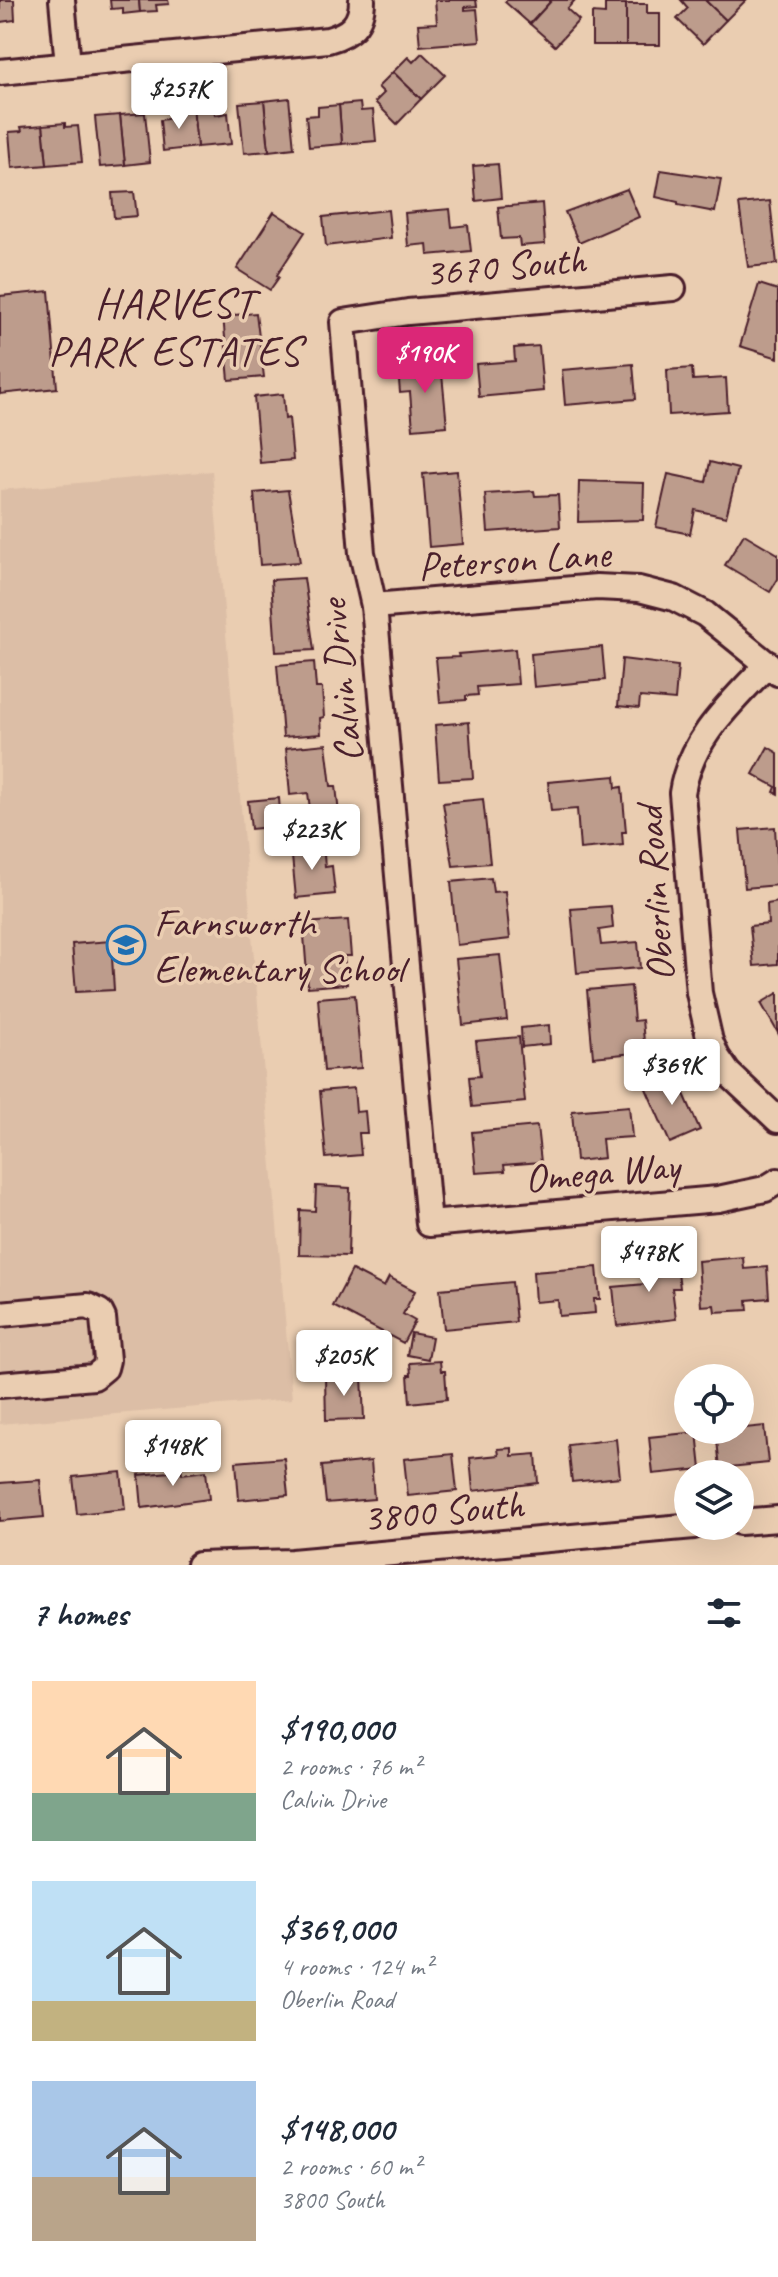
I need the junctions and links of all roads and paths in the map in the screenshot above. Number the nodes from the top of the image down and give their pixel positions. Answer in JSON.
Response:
{"nodes":[{"id":1,"x":62,"y":0,"type":"edge"},
{"id":2,"x":362,"y":0,"type":"edge"},
{"id":3,"x":68,"y":65,"type":"junction"},
{"id":4,"x":0,"y":72,"type":"edge"},
{"id":5,"x":673,"y":288,"type":"dead end"},
{"id":6,"x":343,"y":322,"type":"joint"},
{"id":7,"x":374,"y":606,"type":"junction"},
{"id":8,"x":773,"y":669,"type":"edge"},
{"id":9,"x":778,"y":1120,"type":"edge"},
{"id":10,"x":778,"y":1181,"type":"edge"},
{"id":11,"x":429,"y":1224,"type":"joint"},
{"id":12,"x":0,"y":1314,"type":"edge"},
{"id":13,"x":0,"y":1385,"type":"edge"},
{"id":14,"x":778,"y":1519,"type":"edge"},
{"id":15,"x":754,"y":1521,"type":"edge"},
{"id":16,"x":674,"y":1528,"type":"edge"},
{"id":17,"x":199,"y":1565,"type":"edge"}],
"edges":[{"from":1,"to":3,"type":"street"},
{"from":2,"to":3,"type":"street"},
{"from":3,"to":4,"type":"street"},
{"from":5,"to":6,"type":"street","name":"3670 South"},
{"from":6,"to":7,"type":"street","name":"Calvin Drive"},
{"from":7,"to":8,"type":"street","name":"Peterson Lane"},
{"from":7,"to":11,"type":"street","name":"Calvin Drive"},
{"from":8,"to":9,"type":"street","name":"Oberlin Road"},
{"from":10,"to":11,"type":"street","name":"Omega Way"},
{"from":12,"to":13,"type":"street"},
{"from":14,"to":15,"type":"street"},
{"from":16,"to":17,"type":"street","name":"3800 South"}]}
